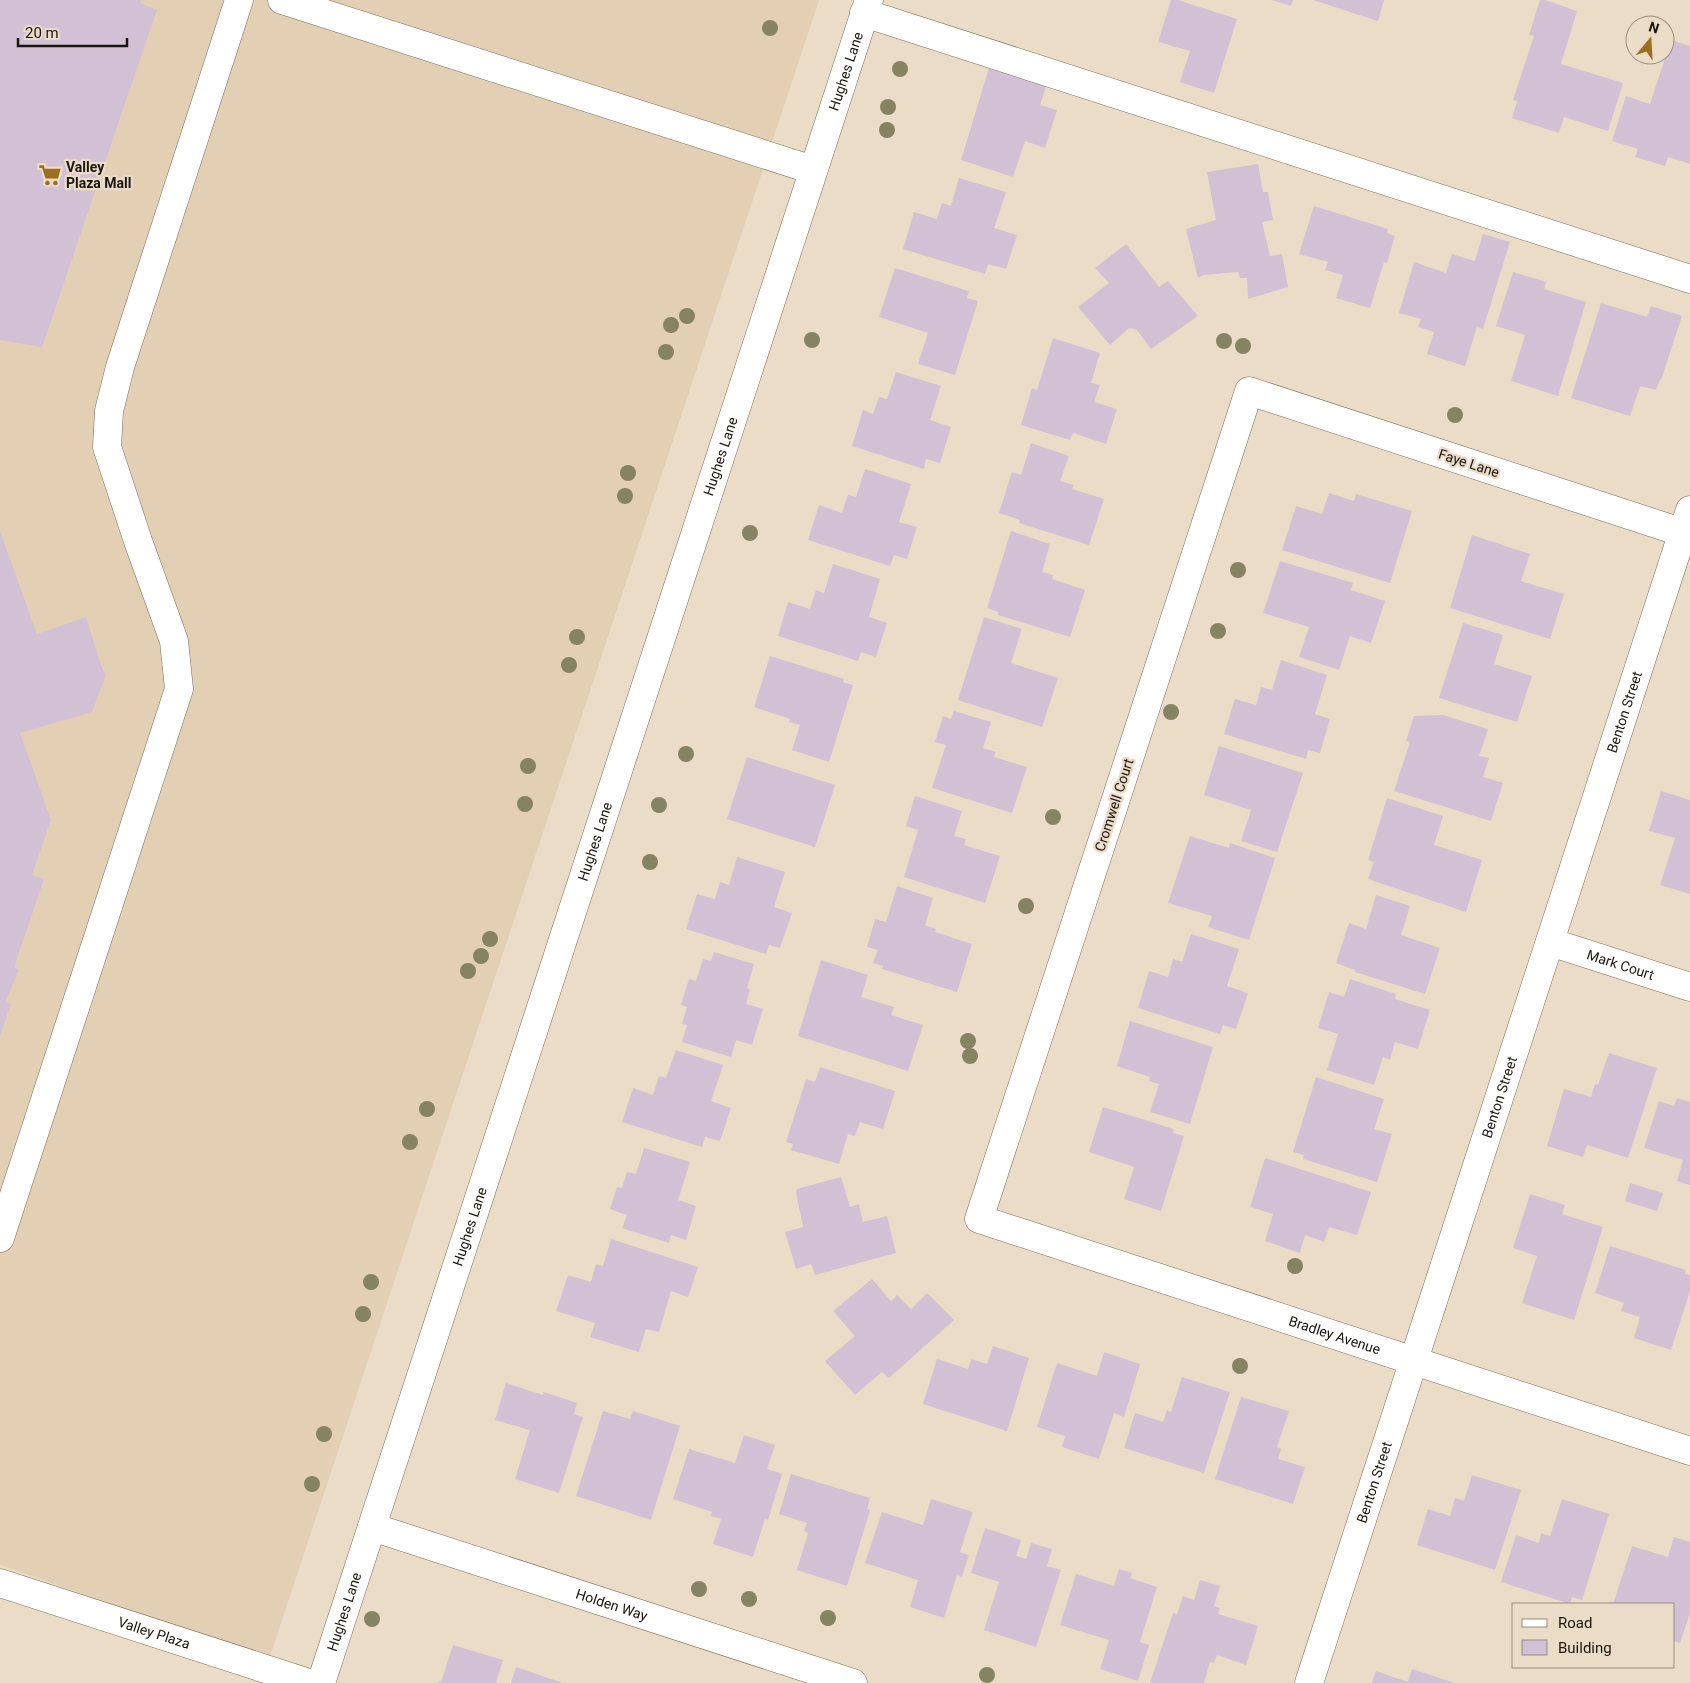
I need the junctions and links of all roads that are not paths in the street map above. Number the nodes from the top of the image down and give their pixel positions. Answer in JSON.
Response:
{"nodes":[{"id":1,"x":239,"y":0,"type":"edge"},
{"id":2,"x":282,"y":0,"type":"edge"},
{"id":3,"x":867,"y":6,"type":"edge"},
{"id":4,"x":813,"y":170,"type":"junction"},
{"id":5,"x":1690,"y":279,"type":"edge"},
{"id":6,"x":1249,"y":390,"type":"joint"},
{"id":7,"x":1688,"y":526,"type":"edge"},
{"id":8,"x":1550,"y":942,"type":"junction"},
{"id":9,"x":1690,"y":987,"type":"edge"},
{"id":10,"x":979,"y":1219,"type":"joint"},
{"id":11,"x":0,"y":1238,"type":"edge"},
{"id":12,"x":1413,"y":1360,"type":"junction"},
{"id":13,"x":1690,"y":1450,"type":"edge"},
{"id":14,"x":372,"y":1527,"type":"junction"},
{"id":15,"x":0,"y":1583,"type":"edge"},
{"id":16,"x":309,"y":1683,"type":"edge"},
{"id":17,"x":321,"y":1683,"type":"edge"},
{"id":18,"x":853,"y":1683,"type":"edge"},
{"id":19,"x":1309,"y":1683,"type":"edge"}],
"edges":[{"from":1,"to":11,"type":"street"},
{"from":2,"to":4,"type":"street"},
{"from":3,"to":4,"type":"street","name":"Hughes Lane"},
{"from":3,"to":5,"type":"street"},
{"from":4,"to":14,"type":"street","name":"Hughes Lane"},
{"from":6,"to":7,"type":"street","name":"Faye Lane"},
{"from":6,"to":10,"type":"street","name":"Cromwell Court"},
{"from":7,"to":8,"type":"street","name":"Benton Street"},
{"from":8,"to":9,"type":"street","name":"Mark Court"},
{"from":8,"to":12,"type":"street","name":"Benton Street"},
{"from":10,"to":12,"type":"street","name":"Bradley Avenue"},
{"from":12,"to":13,"type":"street","name":"Bradley Avenue"},
{"from":12,"to":19,"type":"street","name":"Benton Street"},
{"from":14,"to":17,"type":"street","name":"Hughes Lane"},
{"from":14,"to":18,"type":"street","name":"Holden Way"},
{"from":15,"to":16,"type":"street","name":"Valley Plaza"}]}
